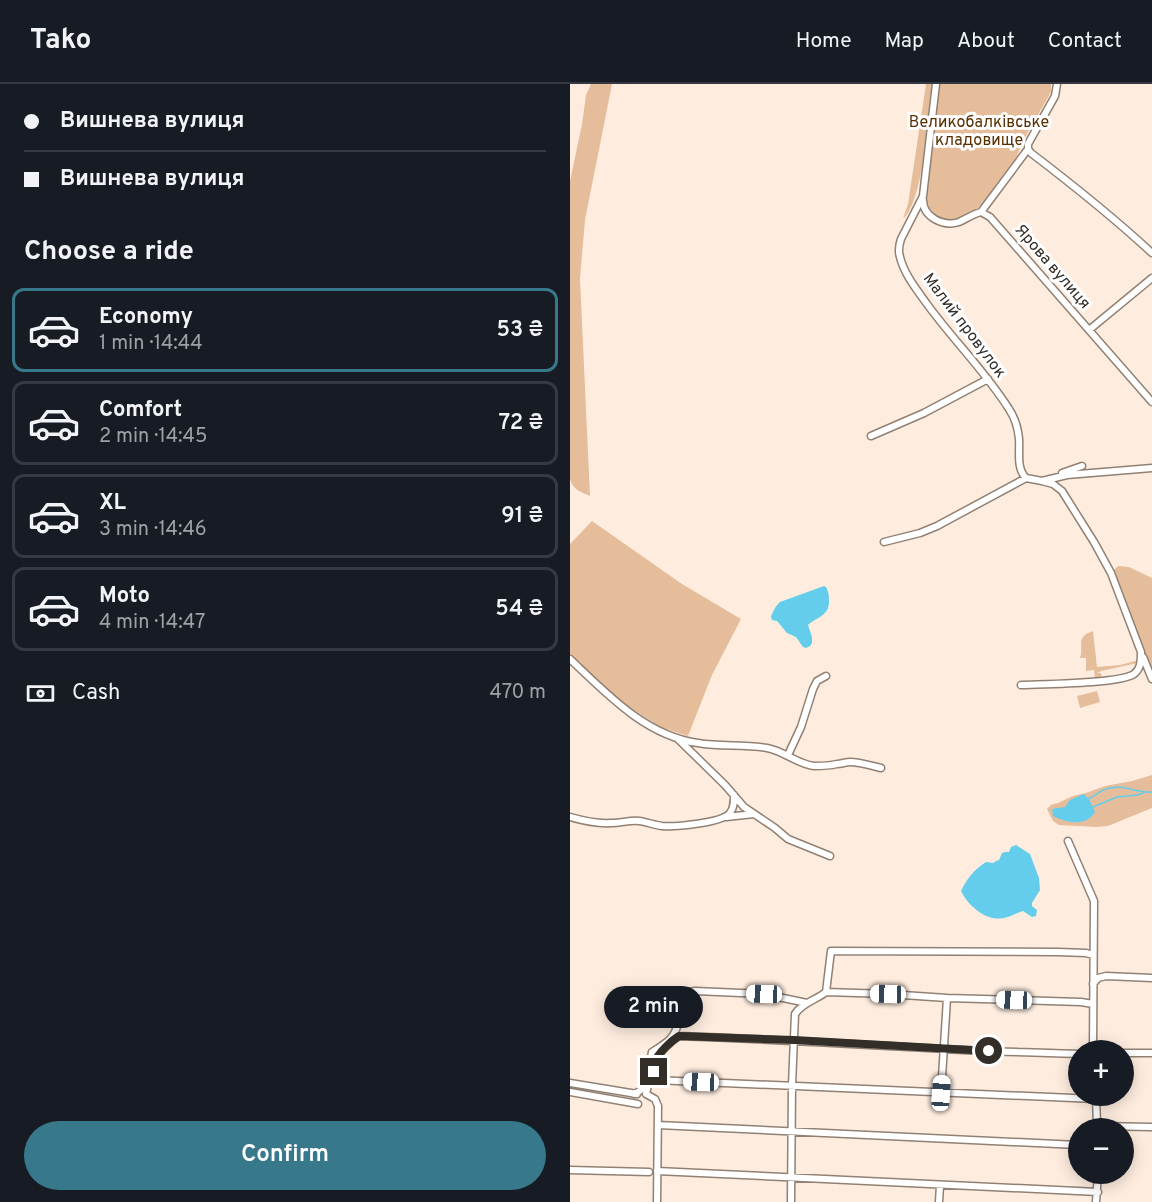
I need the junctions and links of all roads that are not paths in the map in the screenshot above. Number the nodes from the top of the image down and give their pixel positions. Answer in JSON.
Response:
{"nodes":[{"id":1,"x":936,"y":84,"type":"edge"},
{"id":2,"x":1057,"y":84,"type":"edge"},
{"id":3,"x":1028,"y":149,"type":"junction"},
{"id":4,"x":923,"y":196,"type":"junction"},
{"id":5,"x":981,"y":212,"type":"junction"},
{"id":6,"x":1152,"y":253,"type":"edge"},
{"id":7,"x":1152,"y":278,"type":"edge"},
{"id":8,"x":1089,"y":330,"type":"junction"},
{"id":9,"x":988,"y":379,"type":"junction"},
{"id":10,"x":1152,"y":402,"type":"edge"},
{"id":11,"x":871,"y":436,"type":"dead end"},
{"id":12,"x":1082,"y":466,"type":"dead end"},
{"id":13,"x":1152,"y":468,"type":"edge"},
{"id":14,"x":1026,"y":478,"type":"junction"},
{"id":15,"x":1042,"y":481,"type":"junction"},
{"id":16,"x":884,"y":542,"type":"dead end"},
{"id":17,"x":1141,"y":652,"type":"junction"},
{"id":18,"x":570,"y":659,"type":"edge"},
{"id":19,"x":826,"y":676,"type":"dead end"},
{"id":20,"x":1152,"y":679,"type":"edge"},
{"id":21,"x":1021,"y":685,"type":"dead end"},
{"id":22,"x":678,"y":738,"type":"junction"},
{"id":23,"x":788,"y":755,"type":"junction"},
{"id":24,"x":882,"y":768,"type":"dead end"},
{"id":25,"x":734,"y":795,"type":"junction"},
{"id":26,"x":755,"y":814,"type":"junction"},
{"id":27,"x":570,"y":817,"type":"edge"},
{"id":28,"x":726,"y":817,"type":"junction"},
{"id":29,"x":1068,"y":841,"type":"dead end"},
{"id":30,"x":830,"y":856,"type":"dead end"},
{"id":31,"x":1093,"y":955,"type":"junction"},
{"id":32,"x":1152,"y":978,"type":"edge"},
{"id":33,"x":1093,"y":984,"type":"junction"},
{"id":34,"x":826,"y":992,"type":"junction"},
{"id":35,"x":947,"y":998,"type":"junction"},
{"id":36,"x":808,"y":1003,"type":"junction"},
{"id":37,"x":1093,"y":1004,"type":"junction"},
{"id":38,"x":794,"y":1040,"type":"junction"},
{"id":39,"x":1093,"y":1040,"type":"edge"},
{"id":40,"x":944,"y":1049,"type":"junction"},
{"id":41,"x":1134,"y":1053,"type":"edge"},
{"id":42,"x":1152,"y":1053,"type":"edge"},
{"id":43,"x":1068,"y":1054,"type":"edge"},
{"id":44,"x":650,"y":1081,"type":"junction"},
{"id":45,"x":570,"y":1083,"type":"edge"},
{"id":46,"x":792,"y":1085,"type":"junction"},
{"id":47,"x":570,"y":1092,"type":"edge"},
{"id":48,"x":941,"y":1093,"type":"junction"},
{"id":49,"x":634,"y":1094,"type":"junction"},
{"id":50,"x":646,"y":1094,"type":"junction"},
{"id":51,"x":1068,"y":1096,"type":"edge"},
{"id":52,"x":638,"y":1104,"type":"dead end"},
{"id":53,"x":658,"y":1125,"type":"junction"},
{"id":54,"x":1134,"y":1127,"type":"edge"},
{"id":55,"x":1152,"y":1127,"type":"edge"},
{"id":56,"x":791,"y":1131,"type":"junction"},
{"id":57,"x":1068,"y":1145,"type":"edge"},
{"id":58,"x":570,"y":1170,"type":"edge"},
{"id":59,"x":657,"y":1171,"type":"junction"},
{"id":60,"x":649,"y":1172,"type":"dead end"},
{"id":61,"x":791,"y":1177,"type":"junction"},
{"id":62,"x":1098,"y":1184,"type":"edge"},
{"id":63,"x":940,"y":1185,"type":"junction"},
{"id":64,"x":1098,"y":1192,"type":"junction"},
{"id":65,"x":657,"y":1202,"type":"edge"},
{"id":66,"x":791,"y":1202,"type":"edge"},
{"id":67,"x":939,"y":1202,"type":"edge"},
{"id":68,"x":1096,"y":1202,"type":"edge"}],
"edges":[{"from":1,"to":4,"type":"street","name":"Малий провулок"},
{"from":2,"to":3,"type":"street"},
{"from":3,"to":5,"type":"street"},
{"from":3,"to":6,"type":"street"},
{"from":4,"to":5,"type":"street"},
{"from":4,"to":9,"type":"street","name":"Малий провулок"},
{"from":5,"to":8,"type":"street","name":"Ярова вулиця"},
{"from":7,"to":8,"type":"street"},
{"from":8,"to":10,"type":"street","name":"Ярова вулиця"},
{"from":9,"to":11,"type":"street"},
{"from":9,"to":14,"type":"street","name":"Малий провулок"},
{"from":12,"to":15,"type":"street"},
{"from":13,"to":15,"type":"street"},
{"from":14,"to":15,"type":"street"},
{"from":14,"to":16,"type":"street"},
{"from":15,"to":17,"type":"street"},
{"from":17,"to":20,"type":"street"},
{"from":17,"to":21,"type":"street"},
{"from":18,"to":22,"type":"street"},
{"from":19,"to":23,"type":"street"},
{"from":22,"to":23,"type":"street"},
{"from":22,"to":25,"type":"street"},
{"from":23,"to":24,"type":"street"},
{"from":25,"to":26,"type":"street"},
{"from":25,"to":28,"type":"street"},
{"from":26,"to":28,"type":"street"},
{"from":26,"to":30,"type":"street"},
{"from":27,"to":28,"type":"street"},
{"from":29,"to":31,"type":"street"},
{"from":31,"to":33,"type":"street"},
{"from":31,"to":34,"type":"street"},
{"from":32,"to":33,"type":"street"},
{"from":33,"to":37,"type":"street"},
{"from":34,"to":35,"type":"street"},
{"from":34,"to":36,"type":"street"},
{"from":35,"to":37,"type":"street"},
{"from":35,"to":40,"type":"street"},
{"from":36,"to":38,"type":"street"},
{"from":36,"to":44,"type":"street"},
{"from":37,"to":39,"type":"street"},
{"from":38,"to":40,"type":"street"},
{"from":38,"to":44,"type":"street"},
{"from":38,"to":46,"type":"street"},
{"from":40,"to":43,"type":"street"},
{"from":40,"to":48,"type":"street"},
{"from":41,"to":42,"type":"street"},
{"from":44,"to":46,"type":"street"},
{"from":44,"to":49,"type":"street"},
{"from":44,"to":50,"type":"street"},
{"from":45,"to":49,"type":"street"},
{"from":46,"to":48,"type":"street"},
{"from":46,"to":56,"type":"street"},
{"from":47,"to":52,"type":"street"},
{"from":48,"to":51,"type":"street"},
{"from":49,"to":50,"type":"street"},
{"from":50,"to":53,"type":"street"},
{"from":53,"to":56,"type":"street"},
{"from":53,"to":59,"type":"street"},
{"from":54,"to":55,"type":"street"},
{"from":56,"to":57,"type":"street"},
{"from":56,"to":61,"type":"street"},
{"from":58,"to":60,"type":"street"},
{"from":59,"to":61,"type":"street"},
{"from":59,"to":65,"type":"street"},
{"from":61,"to":63,"type":"street"},
{"from":61,"to":66,"type":"street"},
{"from":62,"to":64,"type":"street"},
{"from":63,"to":64,"type":"street"},
{"from":63,"to":67,"type":"street"},
{"from":64,"to":68,"type":"street"}]}
